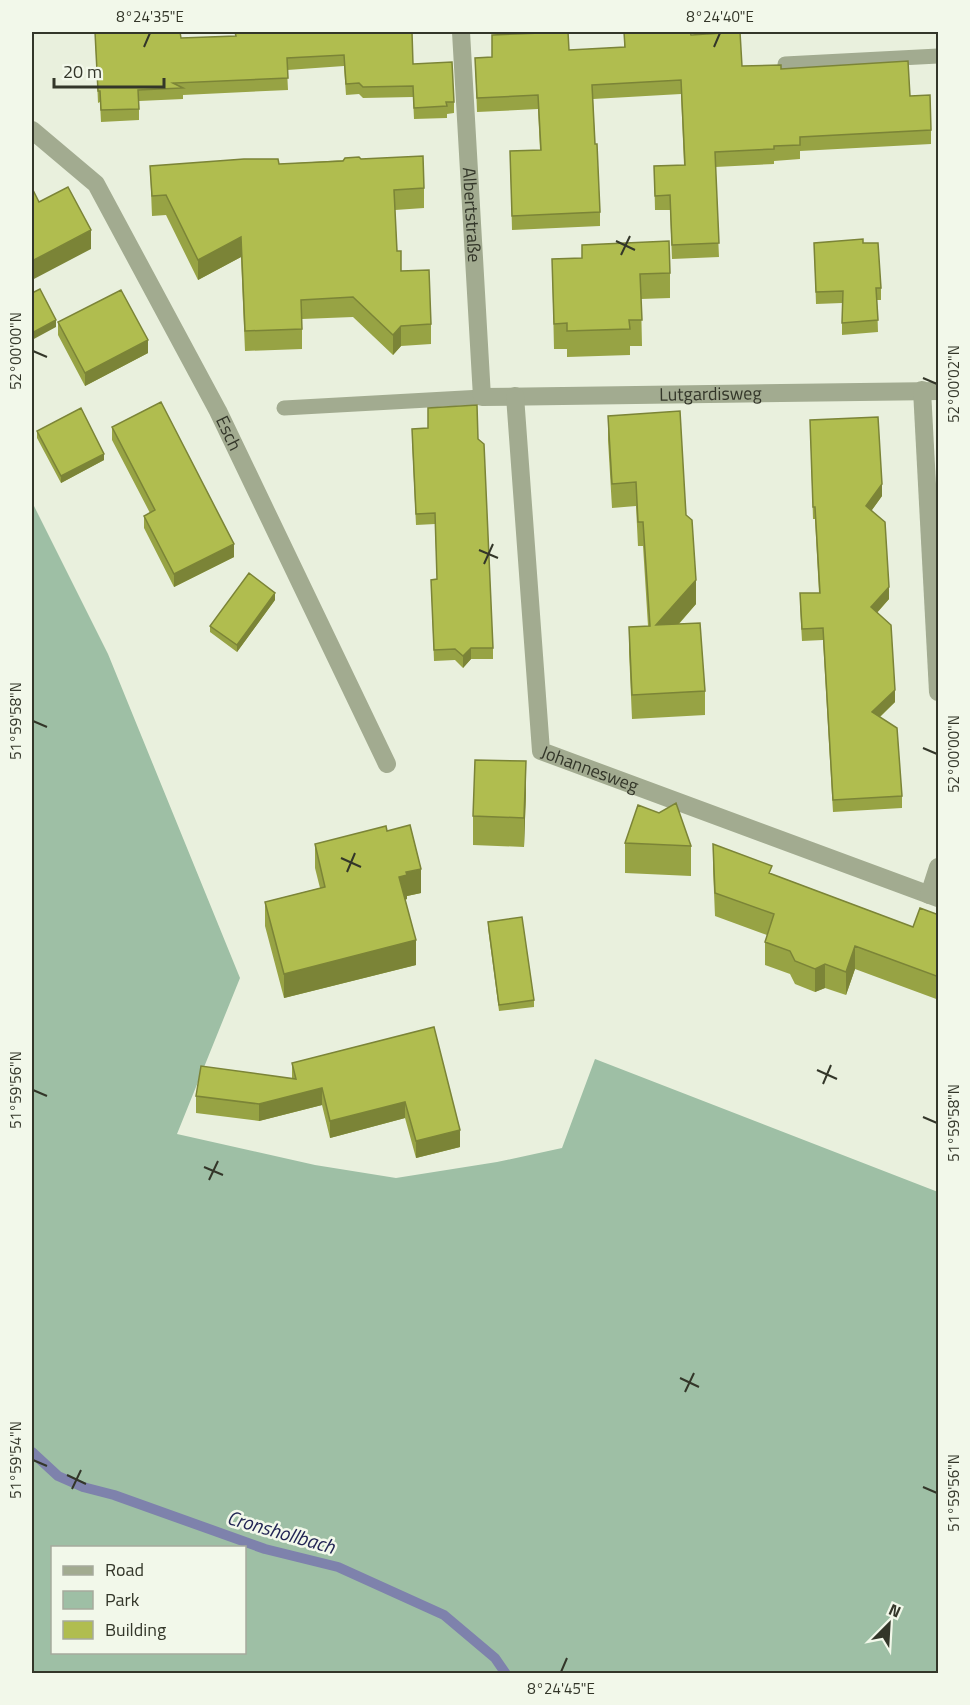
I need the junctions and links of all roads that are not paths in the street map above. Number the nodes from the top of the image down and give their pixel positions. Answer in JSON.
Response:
{"nodes":[{"id":1,"x":461,"y":32,"type":"edge"},
{"id":2,"x":939,"y":56,"type":"edge"},
{"id":3,"x":785,"y":64,"type":"dead end"},
{"id":4,"x":32,"y":130,"type":"edge"},
{"id":5,"x":930,"y":391,"type":"edge"},
{"id":6,"x":515,"y":396,"type":"junction"},
{"id":7,"x":482,"y":397,"type":"junction"},
{"id":8,"x":284,"y":408,"type":"dead end"},
{"id":9,"x":939,"y":692,"type":"edge"},
{"id":10,"x":387,"y":764,"type":"dead end"},
{"id":11,"x":939,"y":867,"type":"edge"},
{"id":12,"x":934,"y":896,"type":"edge"}],
"edges":[{"from":1,"to":7,"type":"street","name":"Albertstraße"},
{"from":2,"to":3,"type":"lane"},
{"from":4,"to":10,"type":"street","name":"Esch"},
{"from":5,"to":6,"type":"street","name":"Lutgardisweg"},
{"from":5,"to":9,"type":"street"},
{"from":6,"to":7,"type":"street","name":"Lutgardisweg"},
{"from":6,"to":12,"type":"street","name":"Johannesweg"},
{"from":7,"to":8,"type":"lane"},
{"from":11,"to":12,"type":"street"}]}
